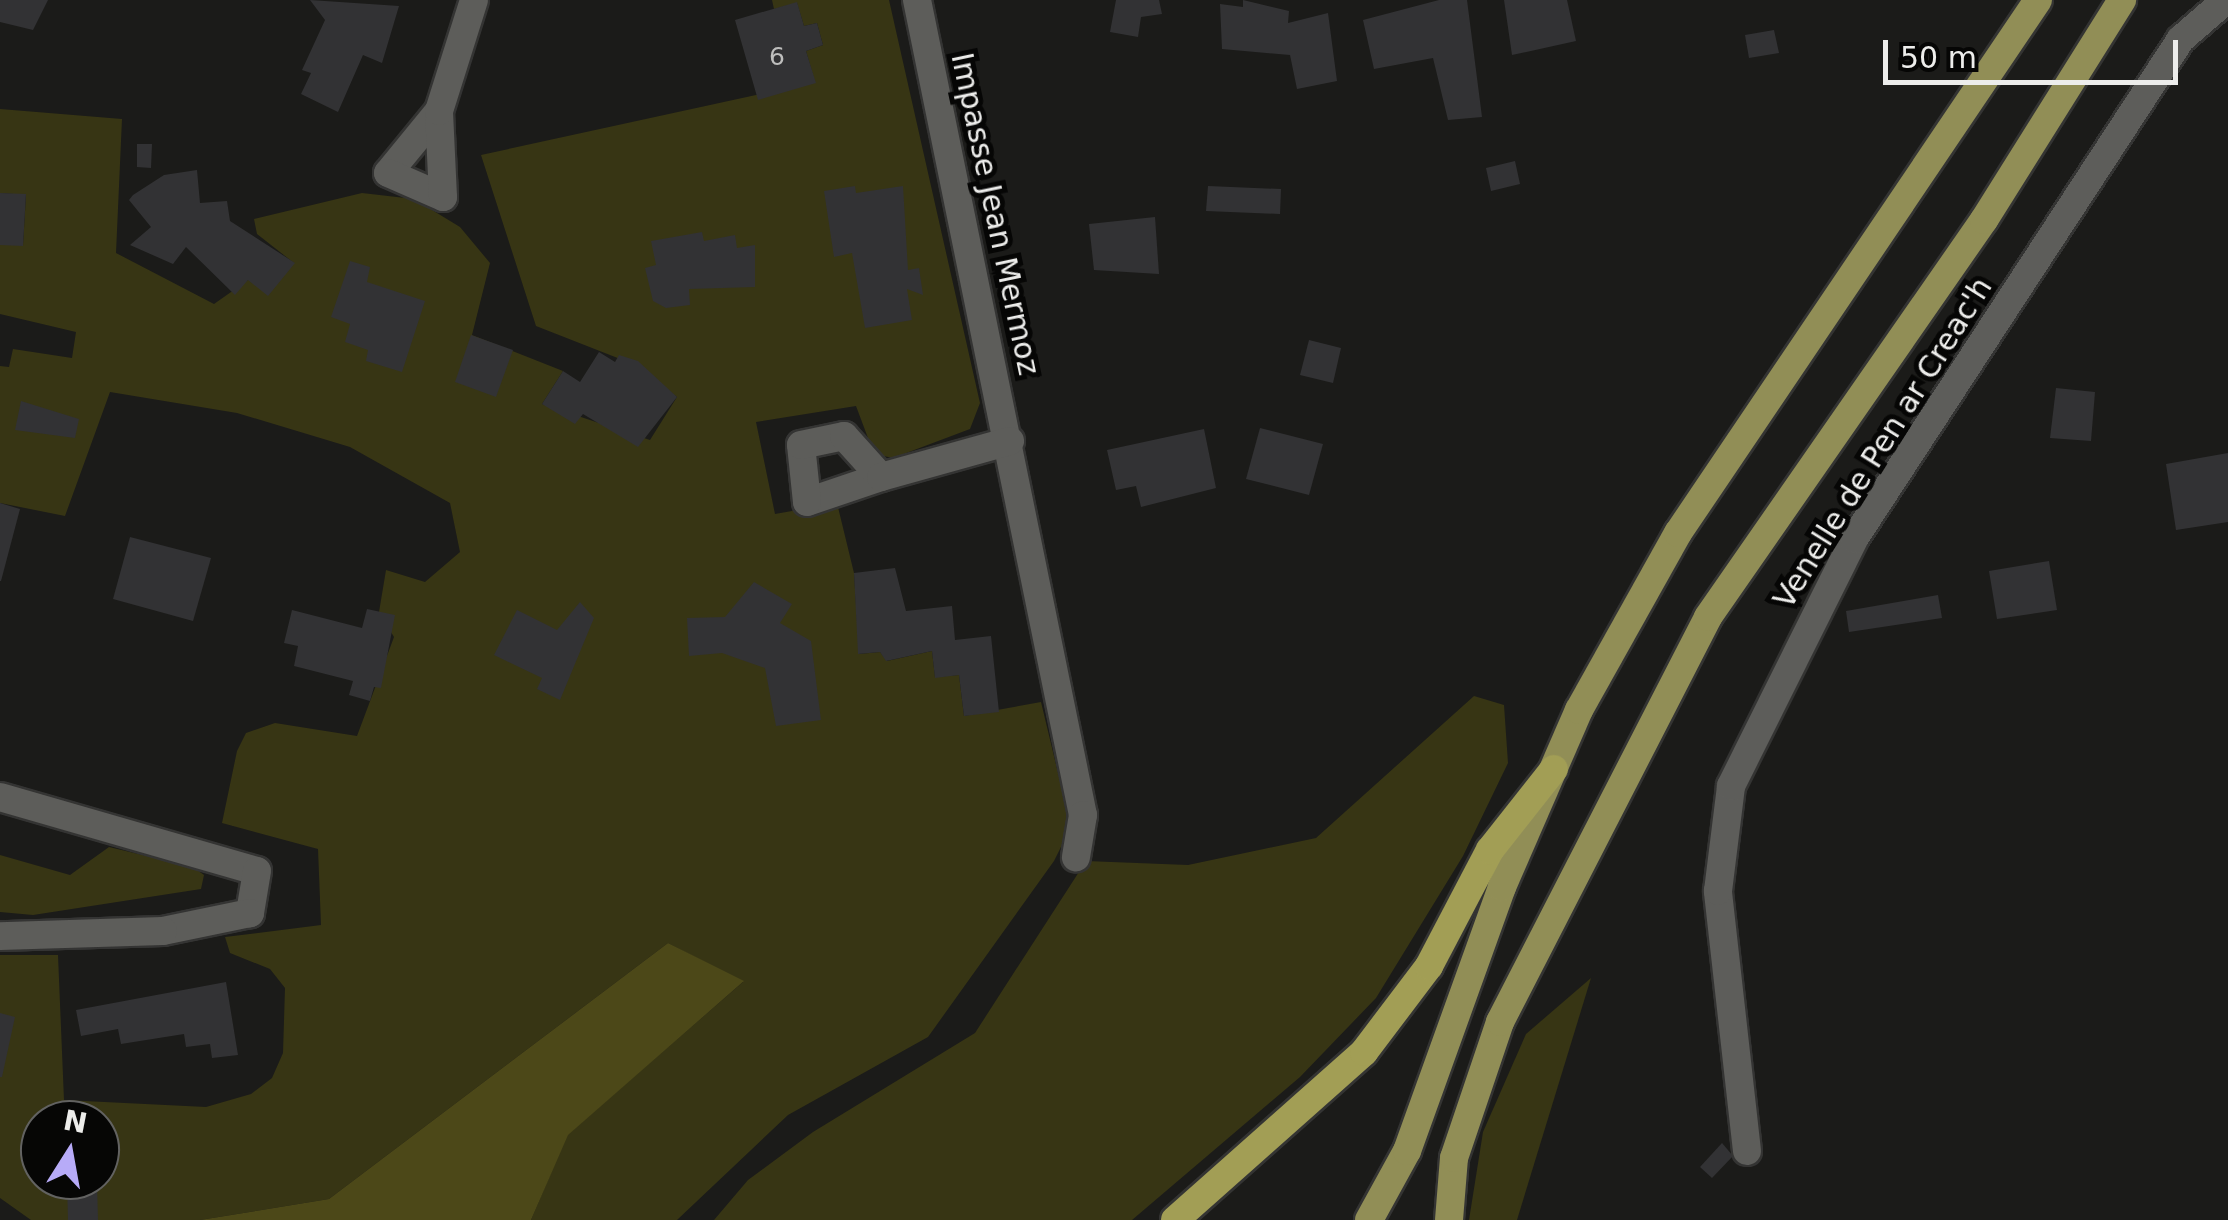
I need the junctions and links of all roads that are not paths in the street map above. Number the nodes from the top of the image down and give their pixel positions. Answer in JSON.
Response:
{"nodes":[{"id":1,"x":474,"y":0,"type":"edge"},
{"id":2,"x":916,"y":0,"type":"edge"},
{"id":3,"x":2038,"y":0,"type":"edge"},
{"id":4,"x":2122,"y":0,"type":"edge"},
{"id":5,"x":2226,"y":0,"type":"edge"},
{"id":6,"x":439,"y":111,"type":"dead end"},
{"id":7,"x":1010,"y":441,"type":"junction"},
{"id":8,"x":881,"y":477,"type":"dead end"},
{"id":9,"x":1554,"y":768,"type":"junction"},
{"id":10,"x":0,"y":797,"type":"edge"},
{"id":11,"x":1076,"y":858,"type":"dead end"},
{"id":12,"x":0,"y":936,"type":"edge"},
{"id":13,"x":1748,"y":1151,"type":"dead end"},
{"id":14,"x":1175,"y":1220,"type":"edge"},
{"id":15,"x":1370,"y":1220,"type":"edge"},
{"id":16,"x":1448,"y":1220,"type":"edge"}],
"edges":[{"from":1,"to":6,"type":"street"},
{"from":2,"to":7,"type":"street","name":"Impasse Jean Mermoz"},
{"from":3,"to":9,"type":"main road"},
{"from":4,"to":16,"type":"main road"},
{"from":5,"to":13,"type":"street","name":"Venelle de Pen ar Creac'h"},
{"from":7,"to":8,"type":"street"},
{"from":7,"to":11,"type":"street","name":"Impasse Jean Mermoz"},
{"from":9,"to":14,"type":"highway"},
{"from":9,"to":15,"type":"main road"},
{"from":10,"to":12,"type":"street"}]}
